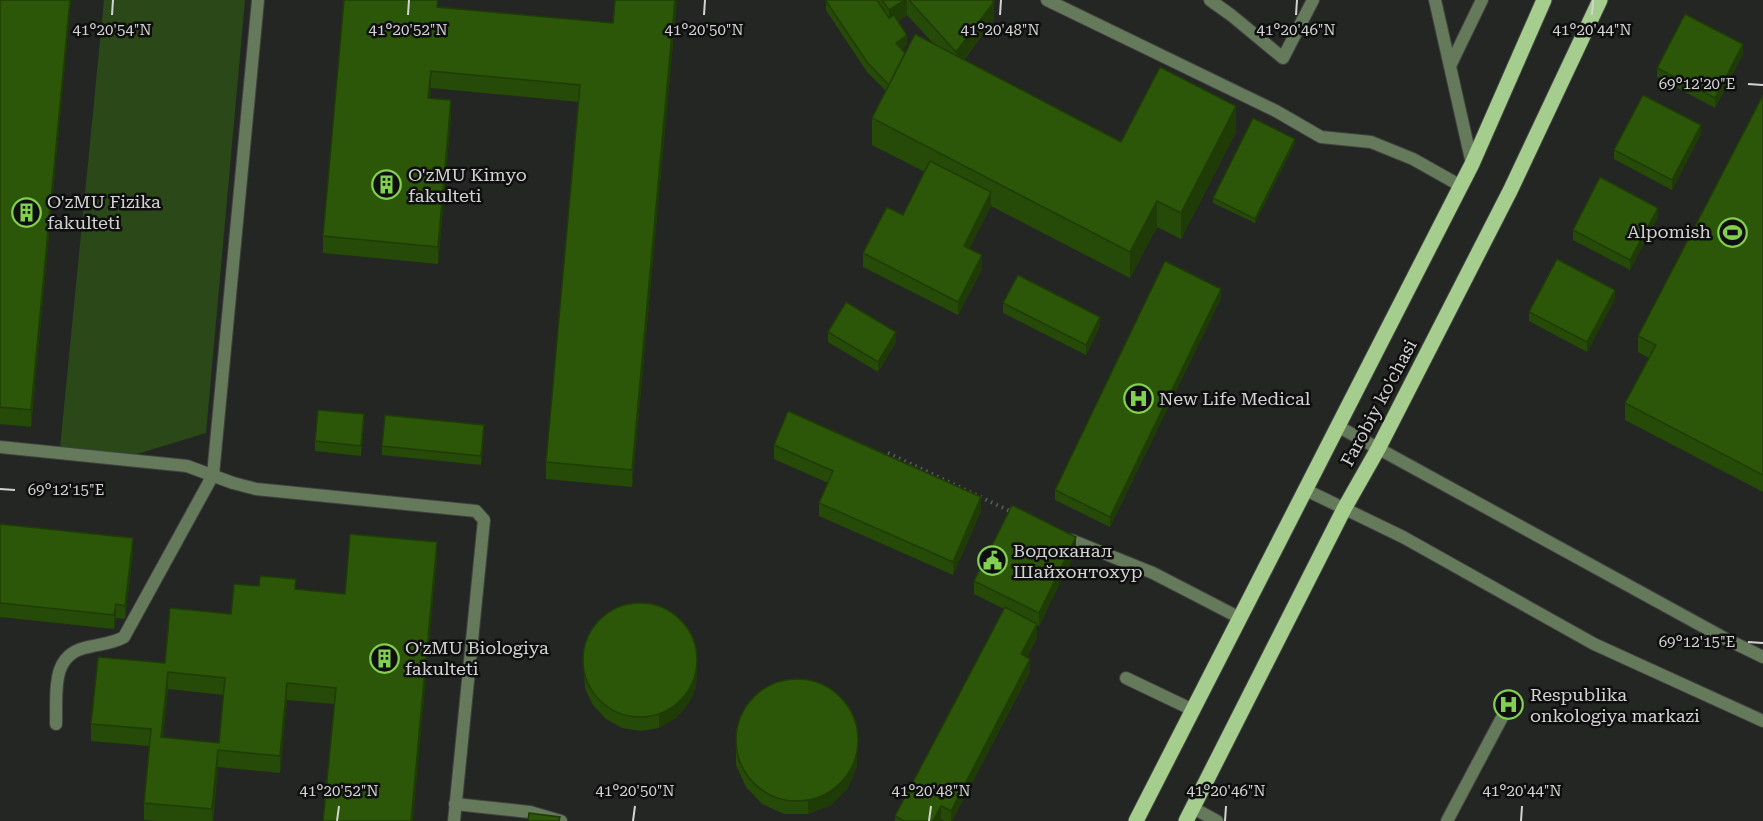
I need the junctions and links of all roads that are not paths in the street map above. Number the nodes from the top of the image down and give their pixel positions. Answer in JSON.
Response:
{"nodes":[{"id":1,"x":258,"y":0,"type":"edge"},
{"id":2,"x":1047,"y":0,"type":"edge"},
{"id":3,"x":1210,"y":0,"type":"edge"},
{"id":4,"x":1313,"y":0,"type":"edge"},
{"id":5,"x":1435,"y":0,"type":"edge"},
{"id":6,"x":1446,"y":0,"type":"edge"},
{"id":7,"x":1482,"y":0,"type":"edge"},
{"id":8,"x":1544,"y":0,"type":"edge"},
{"id":9,"x":1600,"y":0,"type":"edge"},
{"id":10,"x":1438,"y":15,"type":"junction"},
{"id":11,"x":1450,"y":66,"type":"junction"},
{"id":12,"x":1472,"y":164,"type":"junction"},
{"id":13,"x":1461,"y":186,"type":"junction"},
{"id":14,"x":1339,"y":427,"type":"junction"},
{"id":15,"x":0,"y":447,"type":"edge"},
{"id":16,"x":1378,"y":449,"type":"junction"},
{"id":17,"x":213,"y":476,"type":"junction"},
{"id":18,"x":1306,"y":490,"type":"junction"},
{"id":19,"x":1344,"y":509,"type":"junction"},
{"id":20,"x":1071,"y":540,"type":"edge"},
{"id":21,"x":1240,"y":618,"type":"junction"},
{"id":22,"x":1763,"y":657,"type":"edge"},
{"id":23,"x":1126,"y":678,"type":"dead end"},
{"id":24,"x":1193,"y":710,"type":"junction"},
{"id":25,"x":1506,"y":710,"type":"dead end"},
{"id":26,"x":1763,"y":721,"type":"edge"},
{"id":27,"x":56,"y":724,"type":"dead end"},
{"id":28,"x":455,"y":804,"type":"junction"},
{"id":29,"x":1190,"y":815,"type":"edge"},
{"id":30,"x":454,"y":821,"type":"edge"},
{"id":31,"x":561,"y":821,"type":"edge"},
{"id":32,"x":1136,"y":821,"type":"edge"},
{"id":33,"x":1217,"y":821,"type":"edge"},
{"id":34,"x":1447,"y":821,"type":"edge"}],
"edges":[{"from":1,"to":17,"type":"lane"},
{"from":2,"to":13,"type":"lane"},
{"from":3,"to":4,"type":"lane"},
{"from":5,"to":10,"type":"lane"},
{"from":6,"to":10,"type":"lane"},
{"from":7,"to":11,"type":"lane"},
{"from":8,"to":12,"type":"main road","name":"Farobiy ko'chasi"},
{"from":9,"to":16,"type":"main road","name":"Farobiy ko'chasi"},
{"from":10,"to":11,"type":"lane"},
{"from":11,"to":12,"type":"lane"},
{"from":12,"to":13,"type":"main road","name":"Farobiy ko'chasi"},
{"from":13,"to":14,"type":"main road","name":"Farobiy ko'chasi"},
{"from":14,"to":16,"type":"lane"},
{"from":14,"to":18,"type":"main road","name":"Farobiy ko'chasi"},
{"from":15,"to":17,"type":"lane"},
{"from":16,"to":19,"type":"main road","name":"Farobiy ko'chasi"},
{"from":16,"to":22,"type":"lane"},
{"from":17,"to":27,"type":"lane"},
{"from":17,"to":28,"type":"lane"},
{"from":18,"to":19,"type":"lane"},
{"from":18,"to":21,"type":"main road","name":"Farobiy ko'chasi"},
{"from":19,"to":26,"type":"lane"},
{"from":19,"to":29,"type":"main road","name":"Farobiy ko'chasi"},
{"from":20,"to":21,"type":"lane"},
{"from":21,"to":24,"type":"main road","name":"Farobiy ko'chasi"},
{"from":23,"to":24,"type":"lane"},
{"from":24,"to":32,"type":"main road","name":"Farobiy ko'chasi"},
{"from":25,"to":34,"type":"lane"},
{"from":28,"to":30,"type":"lane"},
{"from":28,"to":31,"type":"lane"},
{"from":29,"to":33,"type":"lane"}]}
